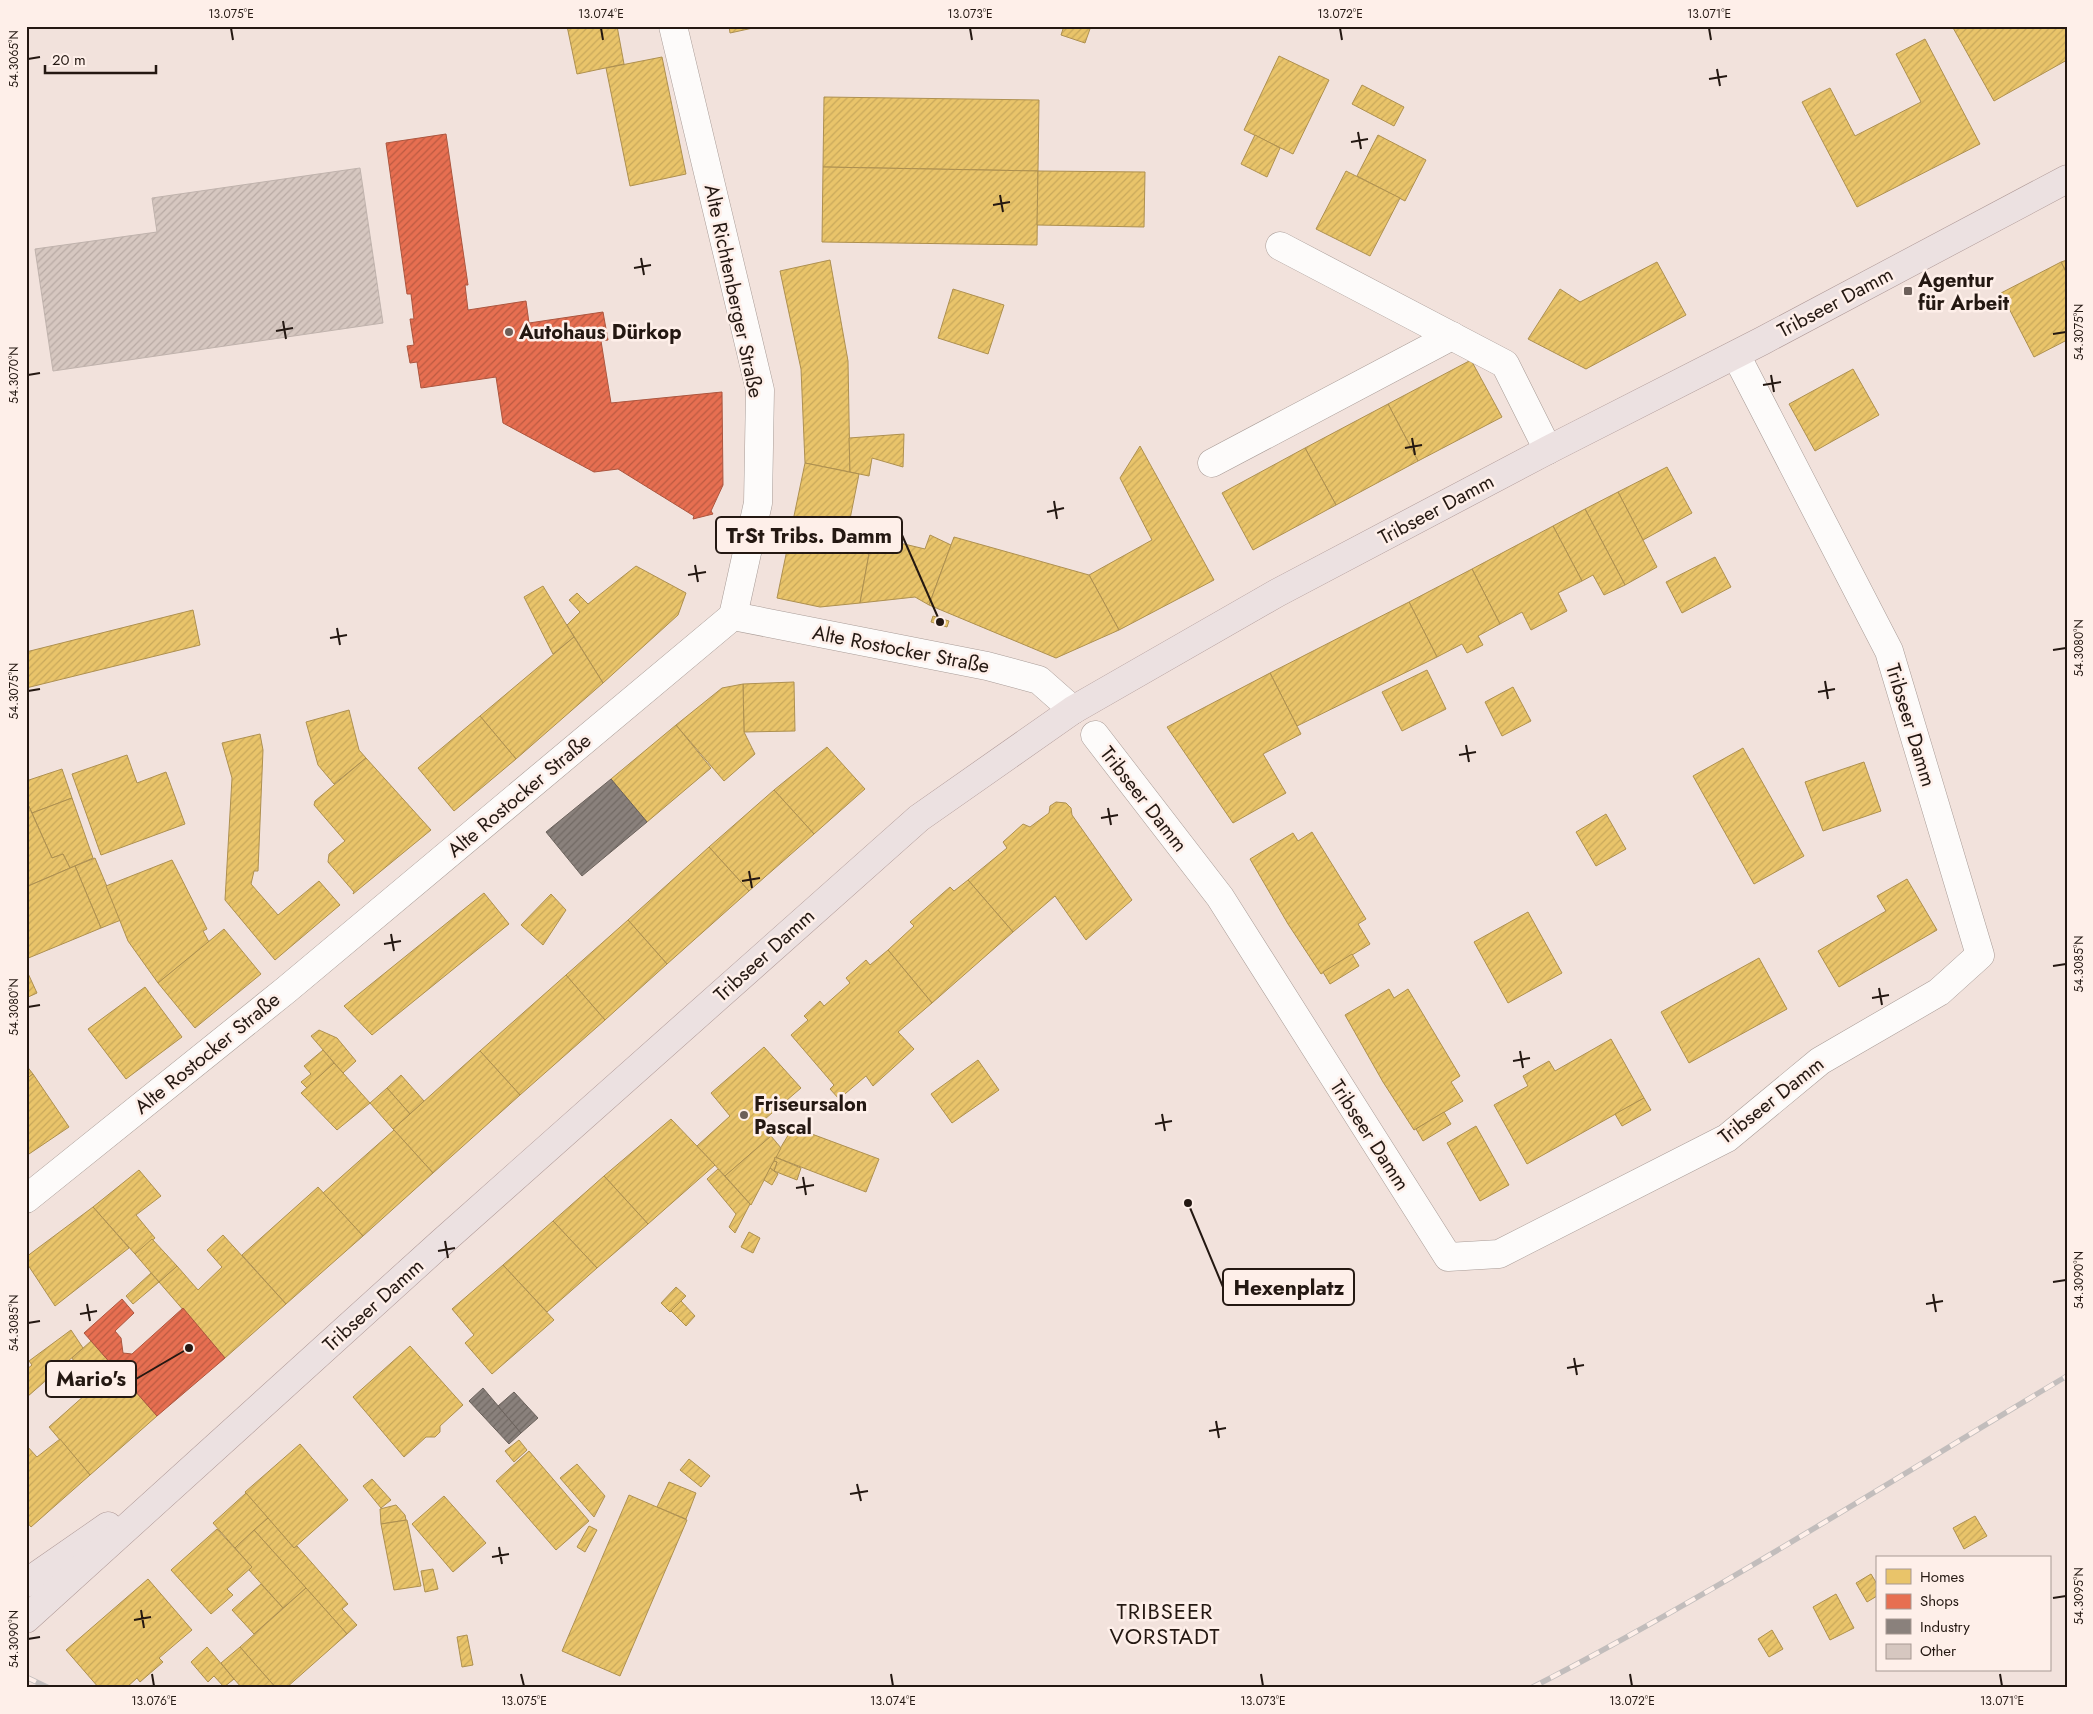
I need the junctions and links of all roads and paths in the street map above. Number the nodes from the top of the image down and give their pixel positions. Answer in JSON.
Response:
{"nodes":[{"id":1,"x":673,"y":26,"type":"edge"},
{"id":2,"x":2067,"y":179,"type":"edge"},
{"id":3,"x":1280,"y":246,"type":"dead end"},
{"id":4,"x":1452,"y":336,"type":"junction"},
{"id":5,"x":1736,"y":354,"type":"junction"},
{"id":6,"x":1548,"y":450,"type":"junction"},
{"id":7,"x":1212,"y":463,"type":"dead end"},
{"id":8,"x":732,"y":616,"type":"junction"},
{"id":9,"x":1074,"y":710,"type":"junction"},
{"id":10,"x":1095,"y":735,"type":"dead end"},
{"id":11,"x":26,"y":1199,"type":"edge"},
{"id":12,"x":202,"y":1461,"type":"junction"},
{"id":13,"x":26,"y":1583,"type":"edge"},
{"id":14,"x":26,"y":1620,"type":"edge"}],
"edges":[{"from":1,"to":8,"type":"street","name":"Alte Richtenberger Straße"},
{"from":2,"to":5,"type":"main road","name":"Tribseer Damm"},
{"from":3,"to":4,"type":"street"},
{"from":4,"to":6,"type":"street"},
{"from":4,"to":7,"type":"street"},
{"from":5,"to":6,"type":"main road","name":"Tribseer Damm"},
{"from":5,"to":10,"type":"street","name":"Tribseer Damm"},
{"from":6,"to":9,"type":"main road","name":"Tribseer Damm"},
{"from":8,"to":9,"type":"street","name":"Alte Rostocker Straße"},
{"from":8,"to":11,"type":"street","name":"Alte Rostocker Straße"},
{"from":9,"to":12,"type":"main road","name":"Tribseer Damm"},
{"from":12,"to":13,"type":"main road","name":"Tribseer Damm"},
{"from":12,"to":14,"type":"main road","name":"Tribseer Damm"}]}
